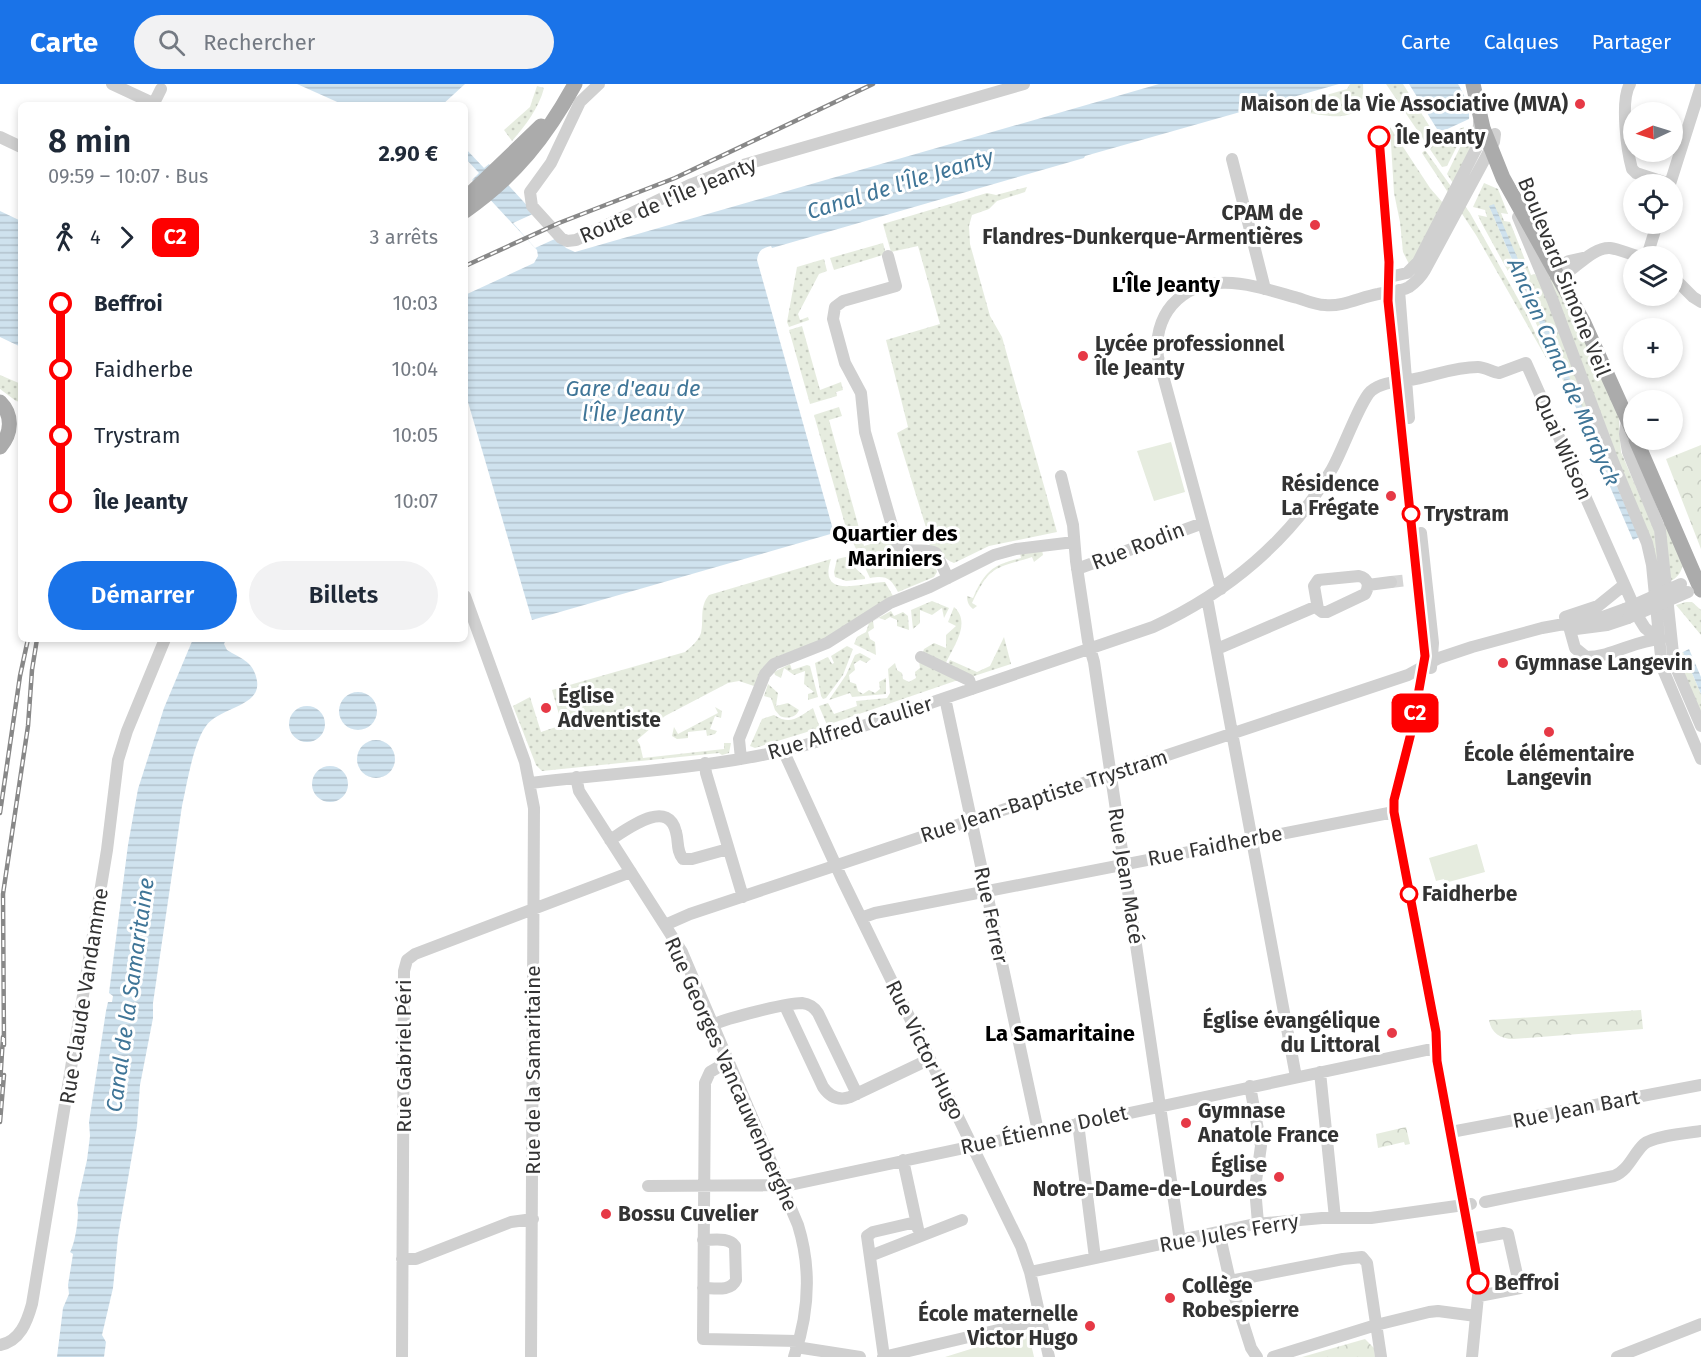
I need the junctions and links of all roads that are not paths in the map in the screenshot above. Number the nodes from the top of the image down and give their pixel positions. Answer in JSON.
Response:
{"nodes":[{"id":1,"x":112,"y":84,"type":"edge"},
{"id":2,"x":564,"y":84,"type":"edge"},
{"id":3,"x":575,"y":84,"type":"edge"},
{"id":4,"x":599,"y":84,"type":"edge"},
{"id":5,"x":1024,"y":84,"type":"edge"},
{"id":6,"x":1473,"y":84,"type":"edge"},
{"id":7,"x":1482,"y":84,"type":"edge"},
{"id":8,"x":1630,"y":84,"type":"edge"},
{"id":9,"x":1701,"y":86,"type":"edge"},
{"id":10,"x":161,"y":89,"type":"dead end"},
{"id":11,"x":151,"y":102,"type":"edge"},
{"id":12,"x":156,"y":102,"type":"edge"},
{"id":13,"x":1478,"y":106,"type":"junction"},
{"id":14,"x":1495,"y":134,"type":"junction"},
{"id":15,"x":0,"y":137,"type":"edge"},
{"id":16,"x":18,"y":146,"type":"edge"},
{"id":17,"x":1490,"y":149,"type":"junction"},
{"id":18,"x":1232,"y":159,"type":"dead end"},
{"id":19,"x":503,"y":172,"type":"junction"},
{"id":20,"x":1639,"y":174,"type":"edge"},
{"id":21,"x":1673,"y":174,"type":"edge"},
{"id":22,"x":1508,"y":178,"type":"junction"},
{"id":23,"x":1465,"y":183,"type":"junction"},
{"id":24,"x":473,"y":197,"type":"edge"},
{"id":25,"x":1441,"y":228,"type":"junction"},
{"id":26,"x":1623,"y":252,"type":"edge"},
{"id":27,"x":888,"y":256,"type":"dead end"},
{"id":28,"x":1560,"y":269,"type":"junction"},
{"id":29,"x":1683,"y":287,"type":"edge"},
{"id":30,"x":1264,"y":289,"type":"junction"},
{"id":31,"x":1394,"y":291,"type":"junction"},
{"id":32,"x":1688,"y":292,"type":"junction"},
{"id":33,"x":1701,"y":297,"type":"edge"},
{"id":34,"x":1701,"y":302,"type":"edge"},
{"id":35,"x":1402,"y":381,"type":"junction"},
{"id":36,"x":1623,"y":400,"type":"edge"},
{"id":37,"x":3,"y":405,"type":"edge"},
{"id":38,"x":18,"y":410,"type":"edge"},
{"id":39,"x":15,"y":426,"type":"edge"},
{"id":40,"x":0,"y":447,"type":"edge"},
{"id":41,"x":1628,"y":450,"type":"edge"},
{"id":42,"x":1640,"y":450,"type":"edge"},
{"id":43,"x":1647,"y":450,"type":"edge"},
{"id":44,"x":1061,"y":476,"type":"dead end"},
{"id":45,"x":1203,"y":523,"type":"junction"},
{"id":46,"x":1074,"y":542,"type":"junction"},
{"id":47,"x":1077,"y":569,"type":"junction"},
{"id":48,"x":948,"y":578,"type":"junction"},
{"id":49,"x":1391,"y":582,"type":"tunnel mouth"},
{"id":50,"x":1696,"y":583,"type":"edge"},
{"id":51,"x":1368,"y":585,"type":"junction"},
{"id":52,"x":1624,"y":585,"type":"junction"},
{"id":53,"x":1221,"y":589,"type":"junction"},
{"id":54,"x":1207,"y":598,"type":"junction"},
{"id":55,"x":468,"y":604,"type":"edge"},
{"id":56,"x":1317,"y":606,"type":"junction"},
{"id":57,"x":1569,"y":626,"type":"junction"},
{"id":58,"x":1522,"y":633,"type":"junction"},
{"id":59,"x":1433,"y":639,"type":"junction"},
{"id":60,"x":1665,"y":639,"type":"junction"},
{"id":61,"x":164,"y":642,"type":"edge"},
{"id":62,"x":1626,"y":648,"type":"junction"},
{"id":63,"x":1217,"y":649,"type":"junction"},
{"id":64,"x":1091,"y":650,"type":"junction"},
{"id":65,"x":1453,"y":653,"type":"junction"},
{"id":66,"x":921,"y":657,"type":"dead end"},
{"id":67,"x":1661,"y":663,"type":"junction"},
{"id":68,"x":1430,"y":665,"type":"junction"},
{"id":69,"x":972,"y":689,"type":"junction"},
{"id":70,"x":945,"y":698,"type":"junction"},
{"id":71,"x":1701,"y":726,"type":"edge"},
{"id":72,"x":1232,"y":733,"type":"junction"},
{"id":73,"x":783,"y":750,"type":"junction"},
{"id":74,"x":741,"y":759,"type":"junction"},
{"id":75,"x":1701,"y":759,"type":"edge"},
{"id":76,"x":705,"y":763,"type":"junction"},
{"id":77,"x":1110,"y":774,"type":"junction"},
{"id":78,"x":576,"y":777,"type":"junction"},
{"id":79,"x":530,"y":783,"type":"junction"},
{"id":80,"x":1394,"y":812,"type":"junction"},
{"id":81,"x":971,"y":820,"type":"junction"},
{"id":82,"x":1252,"y":839,"type":"junction"},
{"id":83,"x":610,"y":840,"type":"junction"},
{"id":84,"x":728,"y":849,"type":"junction"},
{"id":85,"x":1124,"y":864,"type":"junction"},
{"id":86,"x":836,"y":866,"type":"junction"},
{"id":87,"x":631,"y":873,"type":"junction"},
{"id":88,"x":986,"y":891,"type":"junction"},
{"id":89,"x":742,"y":897,"type":"junction"},
{"id":90,"x":534,"y":909,"type":"junction"},
{"id":91,"x":861,"y":918,"type":"junction"},
{"id":92,"x":665,"y":925,"type":"junction"},
{"id":93,"x":785,"y":1006,"type":"junction"},
{"id":94,"x":712,"y":1025,"type":"junction"},
{"id":95,"x":1436,"y":1048,"type":"junction"},
{"id":96,"x":930,"y":1059,"type":"junction"},
{"id":97,"x":727,"y":1062,"type":"junction"},
{"id":98,"x":1320,"y":1072,"type":"junction"},
{"id":99,"x":1296,"y":1077,"type":"junction"},
{"id":100,"x":1701,"y":1085,"type":"edge"},
{"id":101,"x":1250,"y":1086,"type":"junction"},
{"id":102,"x":857,"y":1094,"type":"junction"},
{"id":103,"x":1161,"y":1105,"type":"junction"},
{"id":104,"x":1078,"y":1123,"type":"junction"},
{"id":105,"x":1038,"y":1131,"type":"junction"},
{"id":106,"x":1701,"y":1131,"type":"edge"},
{"id":107,"x":1451,"y":1132,"type":"junction"},
{"id":108,"x":972,"y":1145,"type":"junction"},
{"id":109,"x":903,"y":1160,"type":"junction"},
{"id":110,"x":704,"y":1185,"type":"junction"},
{"id":111,"x":648,"y":1186,"type":"dead end"},
{"id":112,"x":781,"y":1186,"type":"junction"},
{"id":113,"x":1474,"y":1204,"type":"junction"},
{"id":114,"x":1335,"y":1218,"type":"junction"},
{"id":115,"x":533,"y":1219,"type":"junction"},
{"id":116,"x":962,"y":1220,"type":"dead end"},
{"id":117,"x":916,"y":1222,"type":"junction"},
{"id":118,"x":1258,"y":1223,"type":"junction"},
{"id":119,"x":1219,"y":1232,"type":"junction"},
{"id":120,"x":919,"y":1236,"type":"junction"},
{"id":121,"x":1470,"y":1239,"type":"junction"},
{"id":122,"x":704,"y":1240,"type":"junction"},
{"id":123,"x":1180,"y":1241,"type":"junction"},
{"id":124,"x":870,"y":1256,"type":"junction"},
{"id":125,"x":1095,"y":1258,"type":"junction"},
{"id":126,"x":402,"y":1259,"type":"junction"},
{"id":127,"x":1030,"y":1272,"type":"junction"},
{"id":128,"x":1230,"y":1281,"type":"junction"},
{"id":129,"x":703,"y":1288,"type":"junction"},
{"id":130,"x":1479,"y":1296,"type":"junction"},
{"id":131,"x":1476,"y":1316,"type":"junction"},
{"id":132,"x":1041,"y":1320,"type":"junction"},
{"id":133,"x":1701,"y":1324,"type":"edge"},
{"id":134,"x":1376,"y":1325,"type":"junction"},
{"id":135,"x":1701,"y":1331,"type":"edge"},
{"id":136,"x":0,"y":1345,"type":"edge"},
{"id":137,"x":796,"y":1348,"type":"edge"},
{"id":138,"x":402,"y":1357,"type":"edge"},
{"id":139,"x":531,"y":1357,"type":"edge"},
{"id":140,"x":861,"y":1357,"type":"edge"},
{"id":141,"x":883,"y":1357,"type":"edge"},
{"id":142,"x":1049,"y":1357,"type":"edge"},
{"id":143,"x":1257,"y":1357,"type":"edge"},
{"id":144,"x":1273,"y":1357,"type":"edge"},
{"id":145,"x":1381,"y":1357,"type":"edge"},
{"id":146,"x":1472,"y":1357,"type":"edge"},
{"id":147,"x":1617,"y":1357,"type":"edge"},
{"id":148,"x":1632,"y":1357,"type":"edge"}],
"edges":[{"from":1,"to":11,"type":"street"},
{"from":2,"to":19,"type":"main road"},
{"from":3,"to":19,"type":"main road"},
{"from":4,"to":5,"type":"street","name":"Route de l'Île Jeanty"},
{"from":6,"to":13,"type":"main road","name":"Boulevard Simone Veil"},
{"from":7,"to":14,"type":"main road","name":"Boulevard Simone Veil"},
{"from":8,"to":20,"type":"street"},
{"from":9,"to":21,"type":"street"},
{"from":10,"to":12,"type":"street"},
{"from":13,"to":17,"type":"main road","name":"Boulevard Simone Veil"},
{"from":13,"to":23,"type":"street"},
{"from":14,"to":17,"type":"street"},
{"from":14,"to":22,"type":"main road","name":"Boulevard Simone Veil"},
{"from":15,"to":16,"type":"street"},
{"from":17,"to":22,"type":"main road","name":"Boulevard Simone Veil"},
{"from":17,"to":23,"type":"street"},
{"from":18,"to":30,"type":"street"},
{"from":19,"to":24,"type":"main road"},
{"from":22,"to":28,"type":"main road"},
{"from":22,"to":60,"type":"street","name":"Boulevard Simone Veil"},
{"from":23,"to":25,"type":"street"},
{"from":25,"to":31,"type":"street"},
{"from":25,"to":31,"type":"street"},
{"from":26,"to":28,"type":"street"},
{"from":27,"to":48,"type":"street"},
{"from":28,"to":36,"type":"main road"},
{"from":29,"to":32,"type":"street"},
{"from":30,"to":31,"type":"street"},
{"from":30,"to":45,"type":"street"},
{"from":31,"to":35,"type":"street"},
{"from":32,"to":33,"type":"street"},
{"from":32,"to":34,"type":"street"},
{"from":35,"to":52,"type":"street","name":"Quai Wilson"},
{"from":35,"to":53,"type":"street","name":"Rue Alfred Caulier"},
{"from":35,"to":59,"type":"street"},
{"from":35,"to":68,"type":"street"},
{"from":37,"to":38,"type":"main road"},
{"from":37,"to":39,"type":"main road"},
{"from":39,"to":40,"type":"main road"},
{"from":41,"to":60,"type":"street","name":"Boulevard Simone Veil"},
{"from":42,"to":50,"type":"main road"},
{"from":43,"to":50,"type":"main road"},
{"from":44,"to":46,"type":"street","name":"Rue Jean Macé"},
{"from":45,"to":47,"type":"street","name":"Rue Rodin"},
{"from":45,"to":53,"type":"street","name":"Rue Rodin"},
{"from":46,"to":47,"type":"street","name":"Rue Jean Macé"},
{"from":46,"to":48,"type":"street"},
{"from":47,"to":64,"type":"street","name":"Rue Jean Macé"},
{"from":48,"to":74,"type":"street"},
{"from":49,"to":51,"type":"street"},
{"from":50,"to":57,"type":"street","name":"Rue Jean-Baptiste Trystram","bridge":true},
{"from":51,"to":56,"type":"street"},
{"from":51,"to":56,"type":"street"},
{"from":52,"to":58,"type":"street","name":"Rue Jean-Baptiste Trystram"},
{"from":52,"to":60,"type":"street","name":"Quai Wilson"},
{"from":53,"to":54,"type":"street","name":"Rue Alfred Caulier"},
{"from":54,"to":63,"type":"street"},
{"from":54,"to":64,"type":"street","name":"Rue Alfred Caulier"},
{"from":55,"to":79,"type":"street","name":"Rue de la Samaritaine"},
{"from":56,"to":63,"type":"street"},
{"from":57,"to":58,"type":"street","name":"Rue Jean-Baptiste Trystram"},
{"from":57,"to":62,"type":"street"},
{"from":57,"to":68,"type":"street","name":"Rue Jean-Baptiste Trystram"},
{"from":58,"to":65,"type":"street","name":"Rue Jean-Baptiste Trystram"},
{"from":59,"to":65,"type":"street"},
{"from":59,"to":68,"type":"street"},
{"from":60,"to":62,"type":"street"},
{"from":60,"to":67,"type":"street","name":"Boulevard Simone Veil"},
{"from":60,"to":71,"type":"street","name":"Boulevard Simone Veil"},
{"from":61,"to":136,"type":"street","name":"Rue Claude Vandamme"},
{"from":62,"to":67,"type":"street"},
{"from":63,"to":72,"type":"street"},
{"from":64,"to":69,"type":"street","name":"Rue Alfred Caulier"},
{"from":64,"to":77,"type":"street","name":"Rue Jean Macé"},
{"from":65,"to":68,"type":"street","name":"Rue Jean-Baptiste Trystram"},
{"from":66,"to":69,"type":"street"},
{"from":67,"to":75,"type":"street","name":"Boulevard Simone Veil"},
{"from":68,"to":72,"type":"street","name":"Rue Jean-Baptiste Trystram"},
{"from":68,"to":80,"type":"street"},
{"from":69,"to":70,"type":"street","name":"Rue Alfred Caulier"},
{"from":70,"to":73,"type":"street","name":"Rue Alfred Caulier"},
{"from":70,"to":81,"type":"street","name":"Rue Ferrer"},
{"from":72,"to":77,"type":"street","name":"Rue Jean-Baptiste Trystram"},
{"from":72,"to":82,"type":"street"},
{"from":73,"to":74,"type":"street","name":"Rue Alfred Caulier"},
{"from":73,"to":86,"type":"street","name":"Rue Victor Hugo"},
{"from":74,"to":76,"type":"street","name":"Rue Alfred Caulier"},
{"from":76,"to":78,"type":"street","name":"Rue Alfred Caulier"},
{"from":76,"to":84,"type":"street"},
{"from":77,"to":81,"type":"street","name":"Rue Jean-Baptiste Trystram"},
{"from":77,"to":85,"type":"street","name":"Rue Jean Macé"},
{"from":78,"to":79,"type":"street","name":"Rue Alfred Caulier"},
{"from":78,"to":83,"type":"street","name":"Rue Georges Vancauwenberghe"},
{"from":79,"to":90,"type":"street","name":"Rue de la Samaritaine"},
{"from":80,"to":82,"type":"street","name":"Rue Faidherbe"},
{"from":80,"to":95,"type":"street"},
{"from":81,"to":86,"type":"street","name":"Rue Jean-Baptiste Trystram"},
{"from":81,"to":88,"type":"street","name":"Rue Ferrer"},
{"from":82,"to":85,"type":"street","name":"Rue Faidherbe"},
{"from":82,"to":99,"type":"street"},
{"from":83,"to":84,"type":"street"},
{"from":83,"to":87,"type":"street","name":"Rue Georges Vancauwenberghe"},
{"from":84,"to":89,"type":"street"},
{"from":85,"to":88,"type":"street","name":"Rue Faidherbe"},
{"from":85,"to":103,"type":"street","name":"Rue Jean Macé"},
{"from":86,"to":89,"type":"street","name":"Rue Jean-Baptiste Trystram"},
{"from":86,"to":91,"type":"street","name":"Rue Victor Hugo"},
{"from":87,"to":90,"type":"street","name":"Rue Gabriel Péri"},
{"from":87,"to":92,"type":"street","name":"Rue Georges Vancauwenberghe"},
{"from":88,"to":91,"type":"street","name":"Rue Faidherbe"},
{"from":88,"to":105,"type":"street","name":"Rue Ferrer"},
{"from":89,"to":92,"type":"street","name":"Rue Jean-Baptiste Trystram"},
{"from":90,"to":115,"type":"street","name":"Rue de la Samaritaine"},
{"from":90,"to":126,"type":"street","name":"Rue Gabriel Péri"},
{"from":91,"to":96,"type":"street","name":"Rue Victor Hugo"},
{"from":92,"to":94,"type":"street","name":"Rue Georges Vancauwenberghe"},
{"from":93,"to":94,"type":"street"},
{"from":93,"to":102,"type":"street"},
{"from":93,"to":102,"type":"street"},
{"from":94,"to":97,"type":"street","name":"Rue Georges Vancauwenberghe"},
{"from":95,"to":98,"type":"street","name":"Rue Étienne Dolet"},
{"from":95,"to":107,"type":"street"},
{"from":96,"to":102,"type":"street"},
{"from":96,"to":108,"type":"street","name":"Rue Victor Hugo"},
{"from":97,"to":110,"type":"street"},
{"from":97,"to":112,"type":"street","name":"Rue Georges Vancauwenberghe"},
{"from":98,"to":99,"type":"street","name":"Rue Étienne Dolet"},
{"from":98,"to":114,"type":"street"},
{"from":99,"to":101,"type":"street","name":"Rue Étienne Dolet"},
{"from":100,"to":107,"type":"street","name":"Rue Jean Bart"},
{"from":101,"to":103,"type":"street","name":"Rue Étienne Dolet"},
{"from":101,"to":118,"type":"street"},
{"from":103,"to":104,"type":"street","name":"Rue Étienne Dolet"},
{"from":103,"to":123,"type":"street","name":"Rue Jean Macé"},
{"from":104,"to":105,"type":"street","name":"Rue Étienne Dolet"},
{"from":104,"to":125,"type":"street"},
{"from":105,"to":108,"type":"street","name":"Rue Étienne Dolet"},
{"from":106,"to":113,"type":"street","name":"Rue Jules Ferry"},
{"from":107,"to":113,"type":"street"},
{"from":108,"to":109,"type":"street","name":"Rue Étienne Dolet"},
{"from":108,"to":127,"type":"street","name":"Rue Victor Hugo"},
{"from":109,"to":112,"type":"street","name":"Rue Étienne Dolet"},
{"from":109,"to":117,"type":"street"},
{"from":110,"to":111,"type":"street","name":"Rue Étienne Dolet"},
{"from":110,"to":112,"type":"street","name":"Rue Étienne Dolet"},
{"from":110,"to":122,"type":"street"},
{"from":112,"to":137,"type":"street","name":"Rue Georges Vancauwenberghe"},
{"from":113,"to":114,"type":"street","name":"Rue Jules Ferry"},
{"from":113,"to":121,"type":"street"},
{"from":114,"to":118,"type":"street","name":"Rue Jules Ferry"},
{"from":115,"to":126,"type":"street"},
{"from":115,"to":139,"type":"street","name":"Rue de la Samaritaine"},
{"from":116,"to":120,"type":"street"},
{"from":117,"to":120,"type":"street"},
{"from":117,"to":124,"type":"street"},
{"from":118,"to":119,"type":"street","name":"Rue Jules Ferry"},
{"from":119,"to":123,"type":"street","name":"Rue Jules Ferry"},
{"from":119,"to":128,"type":"street"},
{"from":120,"to":124,"type":"street"},
{"from":121,"to":130,"type":"street"},
{"from":121,"to":130,"type":"street"},
{"from":122,"to":129,"type":"street"},
{"from":122,"to":129,"type":"street"},
{"from":123,"to":125,"type":"street","name":"Rue Jules Ferry"},
{"from":124,"to":141,"type":"street"},
{"from":125,"to":127,"type":"street","name":"Rue Jules Ferry"},
{"from":126,"to":138,"type":"street","name":"Rue Gabriel Péri"},
{"from":127,"to":132,"type":"street","name":"Rue Victor Hugo"},
{"from":128,"to":134,"type":"street"},
{"from":128,"to":143,"type":"street"},
{"from":129,"to":137,"type":"street"},
{"from":130,"to":131,"type":"street"},
{"from":131,"to":134,"type":"street"},
{"from":131,"to":146,"type":"street"},
{"from":132,"to":141,"type":"street"},
{"from":132,"to":142,"type":"street","name":"Rue Victor Hugo"},
{"from":133,"to":147,"type":"street"},
{"from":134,"to":144,"type":"street"},
{"from":134,"to":145,"type":"street"},
{"from":135,"to":148,"type":"street"},
{"from":137,"to":140,"type":"street"}]}
